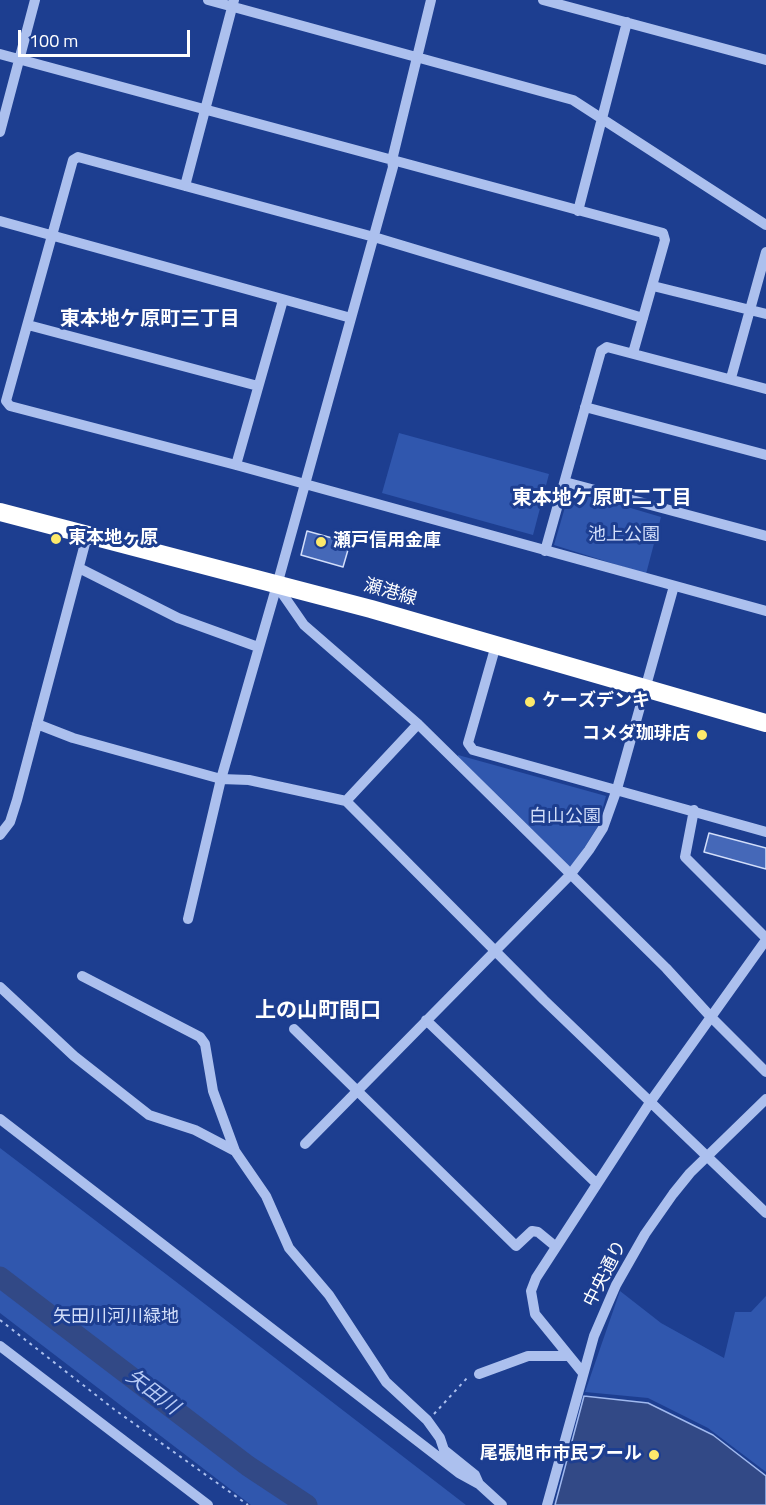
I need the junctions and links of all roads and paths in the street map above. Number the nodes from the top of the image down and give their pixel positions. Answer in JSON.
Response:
{"nodes":[{"id":1,"x":35,"y":0,"type":"edge"},
{"id":2,"x":208,"y":0,"type":"edge"},
{"id":3,"x":431,"y":0,"type":"edge"},
{"id":4,"x":543,"y":0,"type":"edge"},
{"id":5,"x":233,"y":3,"type":"edge"},
{"id":6,"x":627,"y":22,"type":"junction"},
{"id":7,"x":0,"y":54,"type":"edge"},
{"id":8,"x":20,"y":59,"type":"junction"},
{"id":9,"x":416,"y":59,"type":"junction"},
{"id":10,"x":766,"y":60,"type":"edge"},
{"id":11,"x":206,"y":109,"type":"junction"},
{"id":12,"x":601,"y":119,"type":"junction"},
{"id":13,"x":0,"y":132,"type":"edge"},
{"id":14,"x":392,"y":160,"type":"junction"},
{"id":15,"x":185,"y":186,"type":"junction"},
{"id":16,"x":578,"y":211,"type":"junction"},
{"id":17,"x":0,"y":221,"type":"edge"},
{"id":18,"x":766,"y":225,"type":"edge"},
{"id":19,"x":51,"y":235,"type":"junction"},
{"id":20,"x":374,"y":237,"type":"junction"},
{"id":21,"x":766,"y":252,"type":"edge"},
{"id":22,"x":653,"y":286,"type":"junction"},
{"id":23,"x":283,"y":300,"type":"junction"},
{"id":24,"x":750,"y":310,"type":"junction"},
{"id":25,"x":766,"y":314,"type":"edge"},
{"id":26,"x":351,"y":318,"type":"junction"},
{"id":27,"x":643,"y":318,"type":"junction"},
{"id":28,"x":28,"y":325,"type":"junction"},
{"id":29,"x":633,"y":353,"type":"junction"},
{"id":30,"x":731,"y":378,"type":"junction"},
{"id":31,"x":258,"y":386,"type":"junction"},
{"id":32,"x":766,"y":389,"type":"edge"},
{"id":33,"x":585,"y":407,"type":"junction"},
{"id":34,"x":766,"y":455,"type":"edge"},
{"id":35,"x":236,"y":465,"type":"junction"},
{"id":36,"x":565,"y":482,"type":"junction"},
{"id":37,"x":305,"y":484,"type":"junction"},
{"id":38,"x":0,"y":512,"type":"edge"},
{"id":39,"x":87,"y":536,"type":"junction"},
{"id":40,"x":766,"y":536,"type":"edge"},
{"id":41,"x":545,"y":550,"type":"junction"},
{"id":42,"x":79,"y":568,"type":"junction"},
{"id":43,"x":277,"y":585,"type":"junction"},
{"id":44,"x":674,"y":586,"type":"junction"},
{"id":45,"x":766,"y":610,"type":"edge"},
{"id":46,"x":496,"y":645,"type":"junction"},
{"id":47,"x":258,"y":647,"type":"junction"},
{"id":48,"x":646,"y":688,"type":"junction"},
{"id":49,"x":766,"y":723,"type":"edge"},
{"id":50,"x":37,"y":724,"type":"junction"},
{"id":51,"x":418,"y":724,"type":"junction"},
{"id":52,"x":221,"y":779,"type":"junction"},
{"id":53,"x":617,"y":789,"type":"junction"},
{"id":54,"x":346,"y":801,"type":"junction"},
{"id":55,"x":694,"y":810,"type":"junction"},
{"id":56,"x":766,"y":832,"type":"edge"},
{"id":57,"x":0,"y":835,"type":"edge"},
{"id":58,"x":570,"y":874,"type":"junction"},
{"id":59,"x":188,"y":919,"type":"dead end"},
{"id":60,"x":766,"y":939,"type":"edge"},
{"id":61,"x":495,"y":951,"type":"junction"},
{"id":62,"x":82,"y":976,"type":"dead end"},
{"id":63,"x":0,"y":987,"type":"edge"},
{"id":64,"x":710,"y":1016,"type":"junction"},
{"id":65,"x":426,"y":1020,"type":"junction"},
{"id":66,"x":294,"y":1029,"type":"dead end"},
{"id":67,"x":766,"y":1072,"type":"edge"},
{"id":68,"x":357,"y":1092,"type":"junction"},
{"id":69,"x":766,"y":1099,"type":"edge"},
{"id":70,"x":651,"y":1101,"type":"junction"},
{"id":71,"x":0,"y":1119,"type":"edge"},
{"id":72,"x":305,"y":1144,"type":"dead end"},
{"id":73,"x":236,"y":1151,"type":"junction"},
{"id":74,"x":708,"y":1156,"type":"junction"},
{"id":75,"x":597,"y":1184,"type":"junction"},
{"id":76,"x":766,"y":1213,"type":"edge"},
{"id":77,"x":555,"y":1246,"type":"junction"},
{"id":78,"x":0,"y":1320,"type":"edge"},
{"id":79,"x":0,"y":1346,"type":"edge"},
{"id":80,"x":568,"y":1356,"type":"junction"},
{"id":81,"x":583,"y":1373,"type":"junction"},
{"id":82,"x":479,"y":1374,"type":"joint"},
{"id":83,"x":427,"y":1420,"type":"junction"},
{"id":84,"x":479,"y":1484,"type":"junction"},
{"id":85,"x":208,"y":1505,"type":"edge"},
{"id":86,"x":248,"y":1505,"type":"edge"},
{"id":87,"x":502,"y":1505,"type":"edge"},
{"id":88,"x":547,"y":1505,"type":"edge"}],
"edges":[{"from":1,"to":8,"type":"street"},
{"from":2,"to":5,"type":"street"},
{"from":3,"to":9,"type":"street"},
{"from":4,"to":6,"type":"street"},
{"from":5,"to":9,"type":"street"},
{"from":5,"to":11,"type":"street"},
{"from":6,"to":10,"type":"street"},
{"from":6,"to":12,"type":"street"},
{"from":7,"to":8,"type":"street"},
{"from":8,"to":11,"type":"street"},
{"from":8,"to":13,"type":"street"},
{"from":9,"to":12,"type":"street"},
{"from":9,"to":14,"type":"street"},
{"from":11,"to":14,"type":"street"},
{"from":11,"to":15,"type":"street"},
{"from":12,"to":16,"type":"street"},
{"from":12,"to":18,"type":"street"},
{"from":14,"to":16,"type":"street"},
{"from":14,"to":20,"type":"street"},
{"from":15,"to":19,"type":"street"},
{"from":15,"to":20,"type":"street"},
{"from":16,"to":22,"type":"street"},
{"from":17,"to":19,"type":"street"},
{"from":19,"to":23,"type":"street"},
{"from":19,"to":28,"type":"street"},
{"from":20,"to":26,"type":"street"},
{"from":20,"to":27,"type":"street"},
{"from":21,"to":24,"type":"street"},
{"from":22,"to":24,"type":"street"},
{"from":22,"to":27,"type":"street"},
{"from":23,"to":26,"type":"street"},
{"from":23,"to":31,"type":"street"},
{"from":24,"to":25,"type":"street"},
{"from":24,"to":30,"type":"street"},
{"from":26,"to":37,"type":"street"},
{"from":27,"to":29,"type":"street"},
{"from":28,"to":31,"type":"street"},
{"from":28,"to":35,"type":"street"},
{"from":29,"to":30,"type":"street"},
{"from":29,"to":33,"type":"street"},
{"from":30,"to":32,"type":"street"},
{"from":31,"to":35,"type":"street"},
{"from":33,"to":34,"type":"street"},
{"from":33,"to":36,"type":"street"},
{"from":35,"to":37,"type":"street"},
{"from":36,"to":40,"type":"street"},
{"from":36,"to":41,"type":"street"},
{"from":37,"to":41,"type":"street"},
{"from":37,"to":43,"type":"street"},
{"from":38,"to":39,"type":"highway","name":"瀬港線"},
{"from":39,"to":42,"type":"street"},
{"from":39,"to":43,"type":"highway","name":"瀬港線"},
{"from":41,"to":44,"type":"street"},
{"from":42,"to":47,"type":"street"},
{"from":42,"to":50,"type":"street"},
{"from":43,"to":46,"type":"highway","name":"瀬港線"},
{"from":43,"to":47,"type":"street"},
{"from":43,"to":51,"type":"street"},
{"from":44,"to":45,"type":"street"},
{"from":44,"to":48,"type":"street"},
{"from":46,"to":48,"type":"highway","name":"瀬港線"},
{"from":46,"to":53,"type":"street"},
{"from":47,"to":52,"type":"street"},
{"from":48,"to":49,"type":"highway","name":"瀬港線"},
{"from":48,"to":53,"type":"street"},
{"from":50,"to":52,"type":"street"},
{"from":50,"to":57,"type":"street"},
{"from":51,"to":54,"type":"street"},
{"from":51,"to":58,"type":"street"},
{"from":52,"to":54,"type":"street"},
{"from":52,"to":59,"type":"street"},
{"from":53,"to":55,"type":"street"},
{"from":53,"to":58,"type":"street"},
{"from":54,"to":61,"type":"street"},
{"from":55,"to":56,"type":"street"},
{"from":55,"to":60,"type":"street"},
{"from":58,"to":61,"type":"street"},
{"from":58,"to":64,"type":"street"},
{"from":60,"to":64,"type":"street"},
{"from":61,"to":65,"type":"street"},
{"from":61,"to":70,"type":"street"},
{"from":62,"to":73,"type":"street"},
{"from":63,"to":73,"type":"street"},
{"from":64,"to":67,"type":"street"},
{"from":64,"to":70,"type":"street"},
{"from":65,"to":68,"type":"street"},
{"from":65,"to":75,"type":"street"},
{"from":66,"to":68,"type":"street"},
{"from":68,"to":72,"type":"street"},
{"from":68,"to":77,"type":"street"},
{"from":69,"to":74,"type":"street","name":"中央通り"},
{"from":70,"to":74,"type":"street"},
{"from":70,"to":75,"type":"street"},
{"from":71,"to":84,"type":"street"},
{"from":73,"to":83,"type":"street"},
{"from":74,"to":76,"type":"street"},
{"from":74,"to":81,"type":"street","name":"中央通り"},
{"from":75,"to":77,"type":"street"},
{"from":77,"to":80,"type":"street"},
{"from":78,"to":86,"type":"path"},
{"from":79,"to":85,"type":"street"},
{"from":80,"to":81,"type":"street"},
{"from":80,"to":82,"type":"street"},
{"from":81,"to":88,"type":"street","name":"中央通り"},
{"from":82,"to":83,"type":"path"},
{"from":83,"to":84,"type":"street"},
{"from":84,"to":87,"type":"street"}]}
